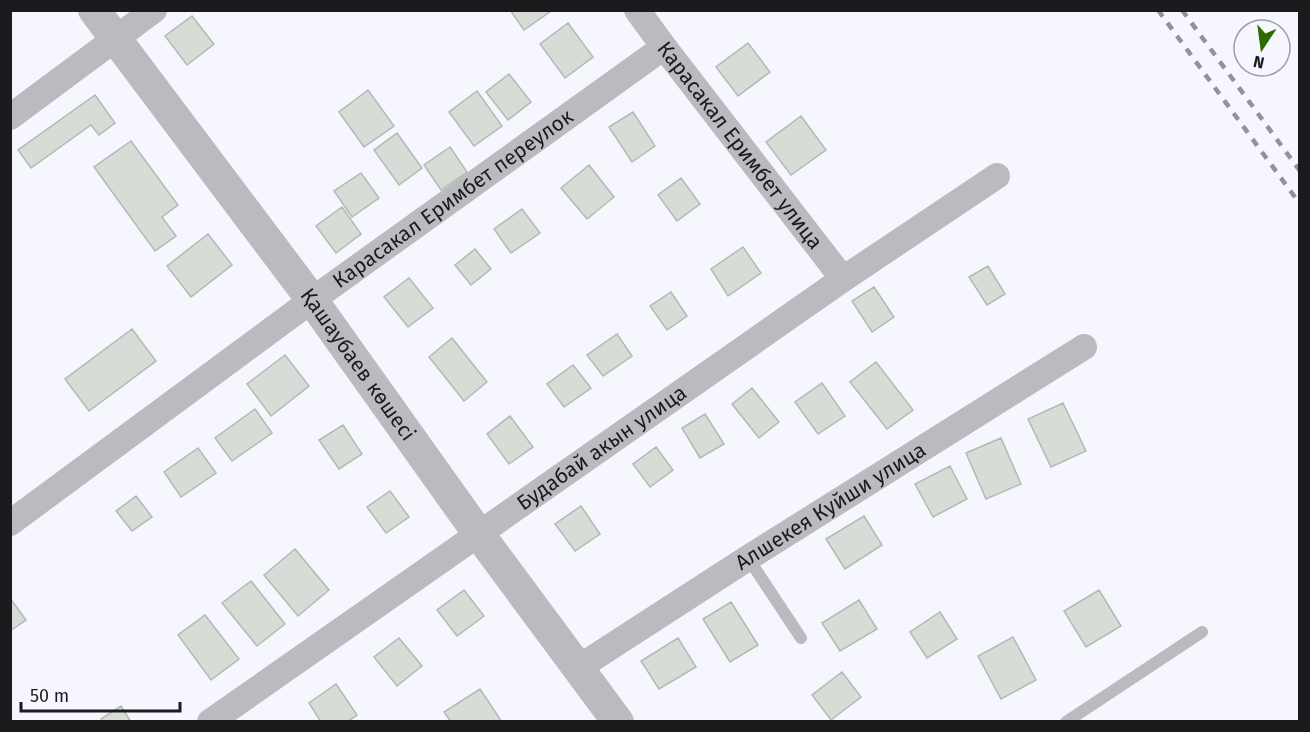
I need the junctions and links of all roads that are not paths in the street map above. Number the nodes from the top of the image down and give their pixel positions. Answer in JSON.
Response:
{"nodes":[{"id":1,"x":94,"y":10,"type":"edge"},
{"id":2,"x":154,"y":10,"type":"edge"},
{"id":3,"x":637,"y":10,"type":"edge"},
{"id":4,"x":115,"y":40,"type":"junction"},
{"id":5,"x":664,"y":47,"type":"junction"},
{"id":6,"x":10,"y":117,"type":"edge"},
{"id":7,"x":997,"y":176,"type":"dead end"},
{"id":8,"x":843,"y":279,"type":"junction"},
{"id":9,"x":312,"y":300,"type":"junction"},
{"id":10,"x":1084,"y":347,"type":"dead end"},
{"id":11,"x":10,"y":523,"type":"edge"},
{"id":12,"x":478,"y":533,"type":"junction"},
{"id":13,"x":748,"y":558,"type":"junction"},
{"id":14,"x":1202,"y":632,"type":"dead end"},
{"id":15,"x":801,"y":638,"type":"dead end"},
{"id":16,"x":578,"y":668,"type":"junction"},
{"id":17,"x":210,"y":722,"type":"edge"},
{"id":18,"x":618,"y":722,"type":"edge"},
{"id":19,"x":1066,"y":722,"type":"edge"}],
"edges":[{"from":1,"to":4,"type":"street","name":"Қашаубаев көшесі"},
{"from":2,"to":4,"type":"street"},
{"from":3,"to":5,"type":"street","name":"Карасакал Еримбет улица"},
{"from":4,"to":6,"type":"street"},
{"from":4,"to":9,"type":"street","name":"Қашаубаев көшесі"},
{"from":5,"to":8,"type":"street","name":"Карасакал Еримбет улица"},
{"from":5,"to":9,"type":"street","name":"Карасакал Еримбет переулок"},
{"from":7,"to":8,"type":"street","name":"Будабай акын улица"},
{"from":8,"to":12,"type":"street","name":"Будабай акын улица"},
{"from":9,"to":11,"type":"street","name":"Карасакал Еримбет переулок"},
{"from":9,"to":12,"type":"street","name":"Қашаубаев көшесі"},
{"from":10,"to":13,"type":"street","name":"Алшекея Куйши улица"},
{"from":12,"to":16,"type":"street","name":"Қашаубаев көшесі"},
{"from":12,"to":17,"type":"street","name":"Будабай акын улица"},
{"from":13,"to":15,"type":"lane"},
{"from":13,"to":16,"type":"street","name":"Алшекея Куйши улица"},
{"from":14,"to":19,"type":"lane"},
{"from":16,"to":18,"type":"street","name":"Қашаубаев көшесі"}]}
